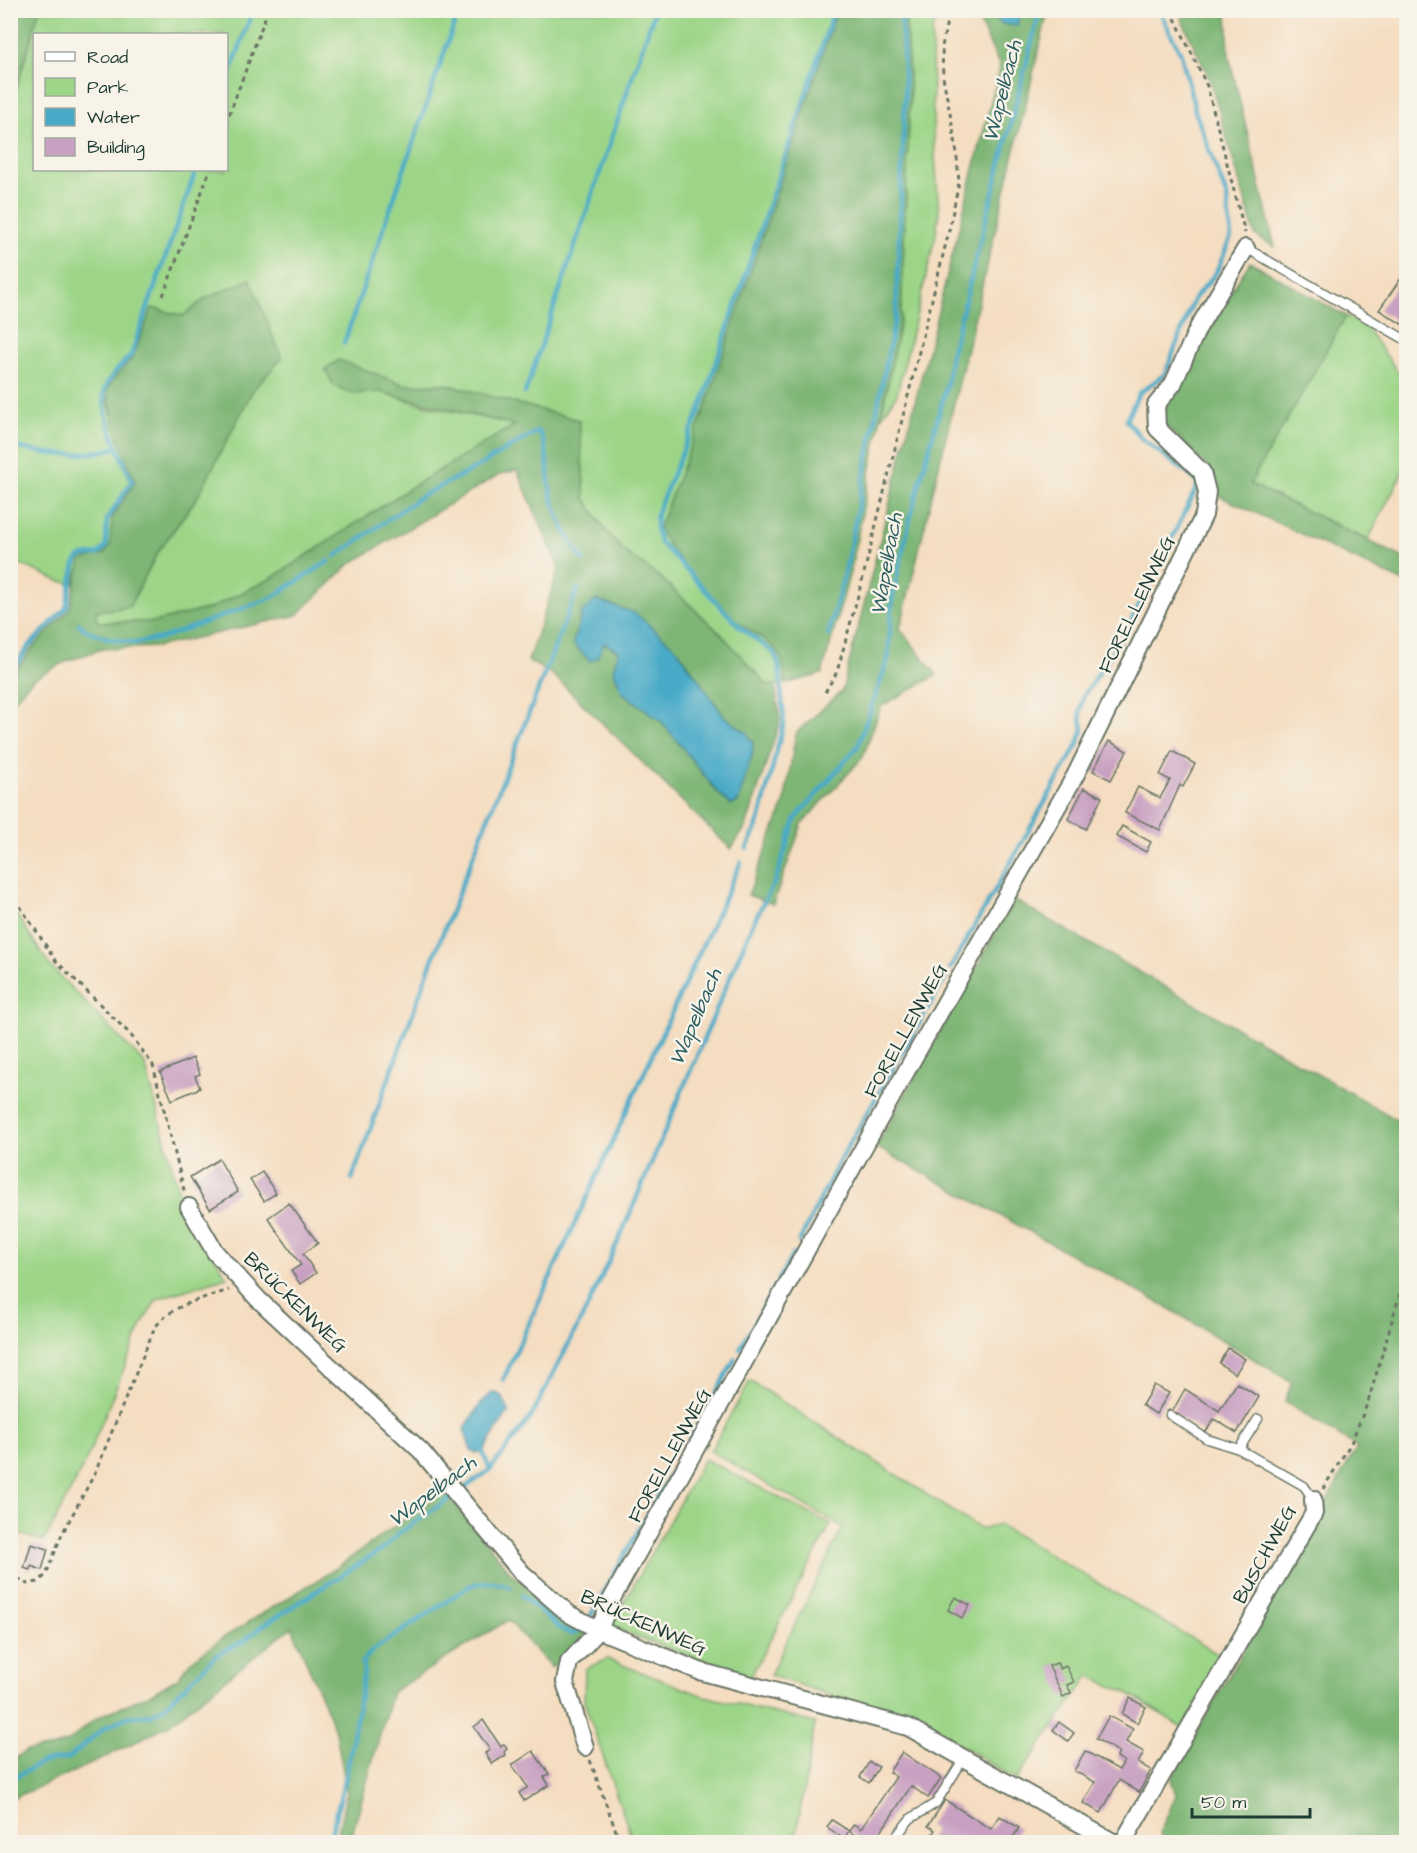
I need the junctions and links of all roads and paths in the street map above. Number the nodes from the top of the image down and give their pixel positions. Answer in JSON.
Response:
{"nodes":[{"id":1,"x":268,"y":10,"type":"edge"},
{"id":2,"x":949,"y":10,"type":"edge"},
{"id":3,"x":1171,"y":10,"type":"edge"},
{"id":4,"x":228,"y":118,"type":"edge"},
{"id":5,"x":210,"y":171,"type":"edge"},
{"id":6,"x":1246,"y":249,"type":"junction"},
{"id":7,"x":163,"y":296,"type":"dead end"},
{"id":8,"x":1407,"y":340,"type":"edge"},
{"id":9,"x":825,"y":692,"type":"dead end"},
{"id":10,"x":10,"y":891,"type":"edge"},
{"id":11,"x":189,"y":1207,"type":"joint"},
{"id":12,"x":1407,"y":1273,"type":"edge"},
{"id":13,"x":244,"y":1283,"type":"junction"},
{"id":14,"x":1170,"y":1415,"type":"dead end"},
{"id":15,"x":1258,"y":1419,"type":"dead end"},
{"id":16,"x":1239,"y":1449,"type":"junction"},
{"id":17,"x":1313,"y":1499,"type":"junction"},
{"id":18,"x":10,"y":1573,"type":"edge"},
{"id":19,"x":599,"y":1630,"type":"junction"},
{"id":20,"x":585,"y":1747,"type":"joint"},
{"id":21,"x":964,"y":1758,"type":"junction"},
{"id":22,"x":620,"y":1842,"type":"edge"},
{"id":23,"x":892,"y":1842,"type":"edge"},
{"id":24,"x":1113,"y":1842,"type":"edge"},
{"id":25,"x":1123,"y":1842,"type":"edge"}],
"edges":[{"from":1,"to":4,"type":"path"},
{"from":2,"to":9,"type":"path"},
{"from":3,"to":6,"type":"path"},
{"from":5,"to":7,"type":"path"},
{"from":6,"to":8,"type":"lane"},
{"from":6,"to":19,"type":"street","name":"FORELLENWEG"},
{"from":10,"to":11,"type":"path"},
{"from":11,"to":13,"type":"street","name":"BRÜCKENWEG"},
{"from":12,"to":17,"type":"path","name":"BUSCHWEG"},
{"from":13,"to":18,"type":"path"},
{"from":13,"to":19,"type":"street","name":"BRÜCKENWEG"},
{"from":14,"to":16,"type":"lane"},
{"from":15,"to":16,"type":"lane"},
{"from":16,"to":17,"type":"lane"},
{"from":17,"to":25,"type":"street","name":"BUSCHWEG"},
{"from":19,"to":20,"type":"street","name":"FORELLENWEG"},
{"from":19,"to":21,"type":"street","name":"BRÜCKENWEG"},
{"from":20,"to":22,"type":"path"},
{"from":21,"to":23,"type":"lane"},
{"from":21,"to":24,"type":"street","name":"BRÜCKENWEG"}]}
